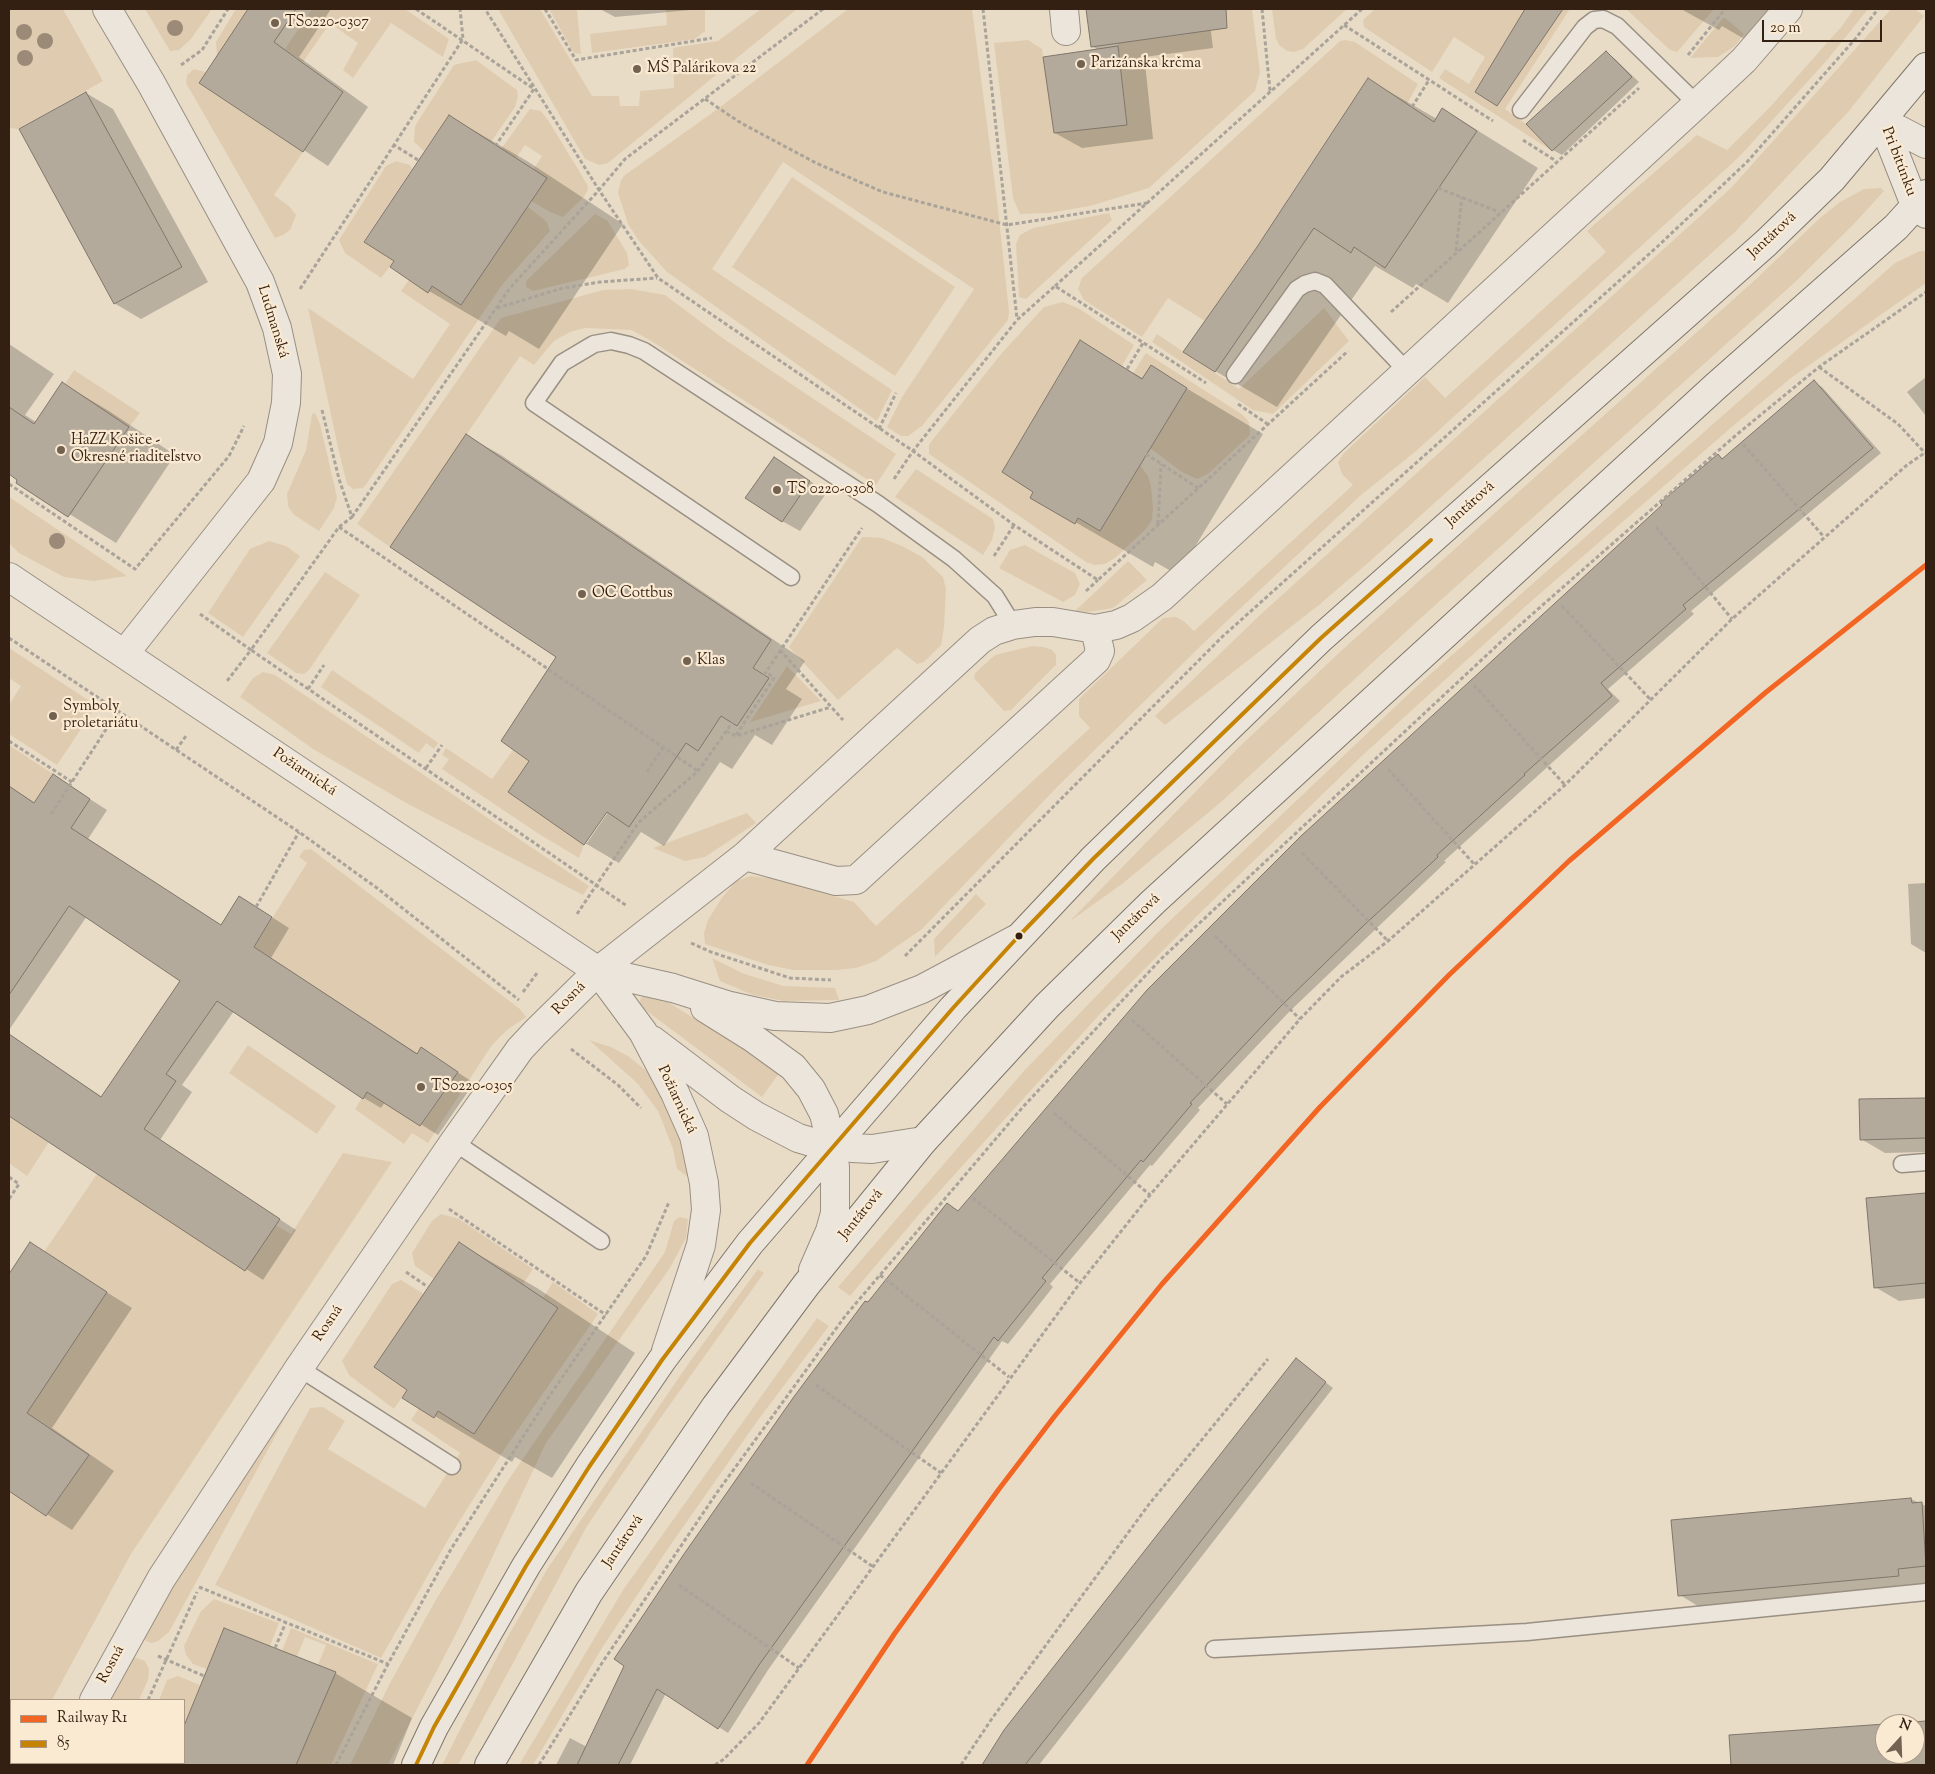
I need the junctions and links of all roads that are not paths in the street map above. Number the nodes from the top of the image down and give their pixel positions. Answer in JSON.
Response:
{"nodes":[{"id":1,"x":107,"y":9,"type":"edge"},
{"id":2,"x":1788,"y":9,"type":"edge"},
{"id":3,"x":1926,"y":67,"type":"edge"},
{"id":4,"x":1697,"y":104,"type":"junction"},
{"id":5,"x":1522,"y":110,"type":"dead end"},
{"id":6,"x":1882,"y":121,"type":"junction"},
{"id":7,"x":1926,"y":144,"type":"edge"},
{"id":8,"x":1922,"y":204,"type":"edge"},
{"id":9,"x":1407,"y":371,"type":"junction"},
{"id":10,"x":1235,"y":375,"type":"dead end"},
{"id":11,"x":9,"y":577,"type":"edge"},
{"id":12,"x":791,"y":577,"type":"dead end"},
{"id":13,"x":1013,"y":625,"type":"junction"},
{"id":14,"x":1095,"y":628,"type":"junction"},
{"id":15,"x":124,"y":653,"type":"junction"},
{"id":16,"x":745,"y":856,"type":"junction"},
{"id":17,"x":1016,"y":939,"type":"junction"},
{"id":18,"x":598,"y":971,"type":"junction"},
{"id":19,"x":673,"y":988,"type":"junction"},
{"id":20,"x":643,"y":1032,"type":"junction"},
{"id":21,"x":923,"y":1141,"type":"junction"},
{"id":22,"x":454,"y":1142,"type":"junction"},
{"id":23,"x":832,"y":1146,"type":"junction"},
{"id":24,"x":1926,"y":1162,"type":"edge"},
{"id":25,"x":1902,"y":1164,"type":"dead end"},
{"id":26,"x":601,"y":1241,"type":"dead end"},
{"id":27,"x":806,"y":1285,"type":"junction"},
{"id":28,"x":662,"y":1360,"type":"junction"},
{"id":29,"x":299,"y":1368,"type":"junction"},
{"id":30,"x":452,"y":1466,"type":"dead end"},
{"id":31,"x":1926,"y":1592,"type":"edge"},
{"id":32,"x":1214,"y":1649,"type":"dead end"},
{"id":33,"x":95,"y":1699,"type":"edge"},
{"id":34,"x":416,"y":1765,"type":"edge"},
{"id":35,"x":488,"y":1765,"type":"edge"}],
"edges":[{"from":1,"to":15,"type":"street","name":"Ludmanská"},
{"from":2,"to":4,"type":"street","name":"Rosná"},
{"from":3,"to":6,"type":"street","name":"Jantárová"},
{"from":4,"to":5,"type":"lane"},
{"from":4,"to":9,"type":"street","name":"Rosná"},
{"from":6,"to":7,"type":"street","name":"Pri bitúnku"},
{"from":6,"to":8,"type":"street","name":"Pri bitúnku"},
{"from":6,"to":17,"type":"street","name":"Jantárová"},
{"from":8,"to":21,"type":"street","name":"Jantárová"},
{"from":9,"to":10,"type":"lane"},
{"from":9,"to":14,"type":"street","name":"Rosná"},
{"from":11,"to":15,"type":"street","name":"Požiarnická"},
{"from":12,"to":13,"type":"lane"},
{"from":13,"to":14,"type":"street","name":"Rosná"},
{"from":13,"to":16,"type":"street","name":"Rosná"},
{"from":14,"to":16,"type":"street"},
{"from":15,"to":18,"type":"street","name":"Požiarnická"},
{"from":16,"to":18,"type":"street","name":"Rosná"},
{"from":17,"to":19,"type":"street","name":"Požiarnická"},
{"from":17,"to":23,"type":"street","name":"Jantárová"},
{"from":18,"to":19,"type":"street","name":"Požiarnická"},
{"from":18,"to":20,"type":"street","name":"Požiarnická"},
{"from":18,"to":22,"type":"street","name":"Rosná"},
{"from":19,"to":23,"type":"street","name":"Požiarnická"},
{"from":20,"to":23,"type":"street"},
{"from":20,"to":28,"type":"street","name":"Požiarnická"},
{"from":21,"to":23,"type":"street"},
{"from":21,"to":27,"type":"street","name":"Jantárová"},
{"from":22,"to":26,"type":"lane"},
{"from":22,"to":29,"type":"street","name":"Rosná"},
{"from":23,"to":27,"type":"street","name":"Požiarnická"},
{"from":23,"to":28,"type":"street","name":"Jantárová"},
{"from":24,"to":25,"type":"lane"},
{"from":27,"to":35,"type":"street","name":"Jantárová"},
{"from":28,"to":34,"type":"street","name":"Jantárová"},
{"from":29,"to":30,"type":"lane"},
{"from":29,"to":33,"type":"street","name":"Rosná"},
{"from":31,"to":32,"type":"lane"}]}
